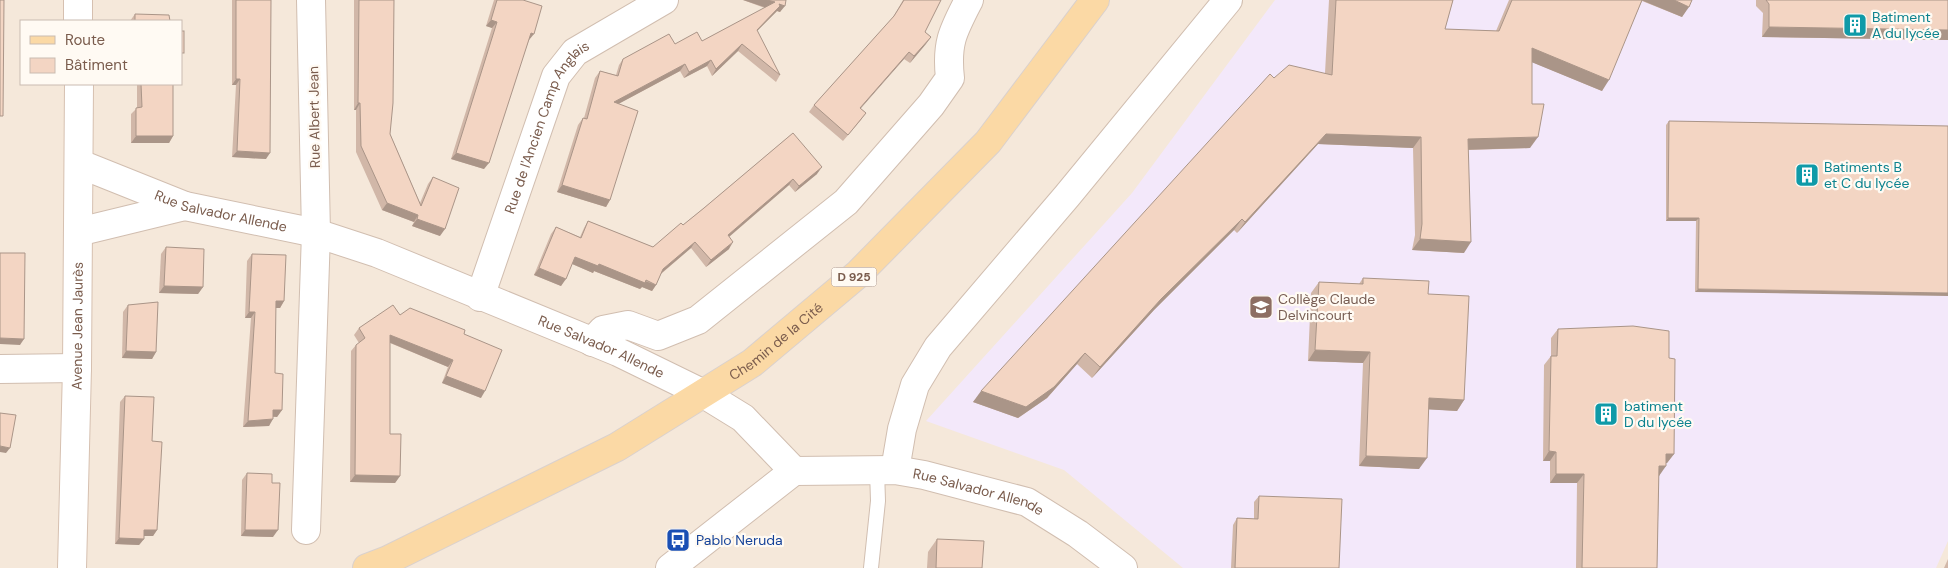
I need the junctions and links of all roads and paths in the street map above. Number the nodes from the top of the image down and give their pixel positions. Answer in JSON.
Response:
{"nodes":[{"id":1,"x":78,"y":0,"type":"edge"},
{"id":2,"x":312,"y":0,"type":"edge"},
{"id":3,"x":664,"y":0,"type":"edge"},
{"id":4,"x":968,"y":0,"type":"edge"},
{"id":5,"x":1094,"y":0,"type":"edge"},
{"id":6,"x":1228,"y":0,"type":"edge"},
{"id":7,"x":78,"y":20,"type":"edge"},
{"id":8,"x":79,"y":85,"type":"edge"},
{"id":9,"x":80,"y":164,"type":"junction"},
{"id":10,"x":185,"y":206,"type":"junction"},
{"id":11,"x":78,"y":232,"type":"junction"},
{"id":12,"x":316,"y":233,"type":"junction"},
{"id":13,"x":480,"y":297,"type":"junction"},
{"id":14,"x":592,"y":342,"type":"junction"},
{"id":15,"x":77,"y":368,"type":"junction"},
{"id":16,"x":0,"y":369,"type":"edge"},
{"id":17,"x":704,"y":394,"type":"junction"},
{"id":18,"x":886,"y":470,"type":"junction"},
{"id":19,"x":794,"y":472,"type":"junction"},
{"id":20,"x":306,"y":530,"type":"dead end"},
{"id":21,"x":72,"y":568,"type":"edge"},
{"id":22,"x":367,"y":568,"type":"edge"},
{"id":23,"x":670,"y":568,"type":"edge"},
{"id":24,"x":871,"y":568,"type":"edge"},
{"id":25,"x":1123,"y":568,"type":"edge"}],
"edges":[{"from":1,"to":7,"type":"street"},
{"from":2,"to":12,"type":"street","name":"Rue Albert Jean"},
{"from":3,"to":13,"type":"street","name":"Rue de l'Ancien Camp Anglais"},
{"from":4,"to":14,"type":"street"},
{"from":5,"to":17,"type":"main road","name":"Chemin de la Cité","number":"D 925"},
{"from":6,"to":18,"type":"street"},
{"from":8,"to":9,"type":"street","name":"Avenue Jean Jaurès"},
{"from":9,"to":10,"type":"street","name":"Rue Salvador Allende"},
{"from":9,"to":11,"type":"street","name":"Avenue Jean Jaurès"},
{"from":10,"to":11,"type":"street"},
{"from":10,"to":12,"type":"street","name":"Rue Salvador Allende"},
{"from":11,"to":15,"type":"street","name":"Avenue Jean Jaurès"},
{"from":12,"to":13,"type":"street","name":"Rue Salvador Allende"},
{"from":12,"to":20,"type":"street","name":"Rue Albert Jean"},
{"from":13,"to":14,"type":"street","name":"Rue Salvador Allende"},
{"from":14,"to":17,"type":"street","name":"Rue Salvador Allende"},
{"from":15,"to":16,"type":"street"},
{"from":15,"to":21,"type":"street","name":"Avenue Jean Jaurès"},
{"from":17,"to":19,"type":"street","name":"Rue Salvador Allende"},
{"from":17,"to":22,"type":"main road","name":"Chemin de la Cité","number":"D 925"},
{"from":18,"to":19,"type":"street","name":"Rue Salvador Allende"},
{"from":18,"to":24,"type":"lane"},
{"from":18,"to":25,"type":"street","name":"Rue Salvador Allende"},
{"from":19,"to":23,"type":"street"}]}
